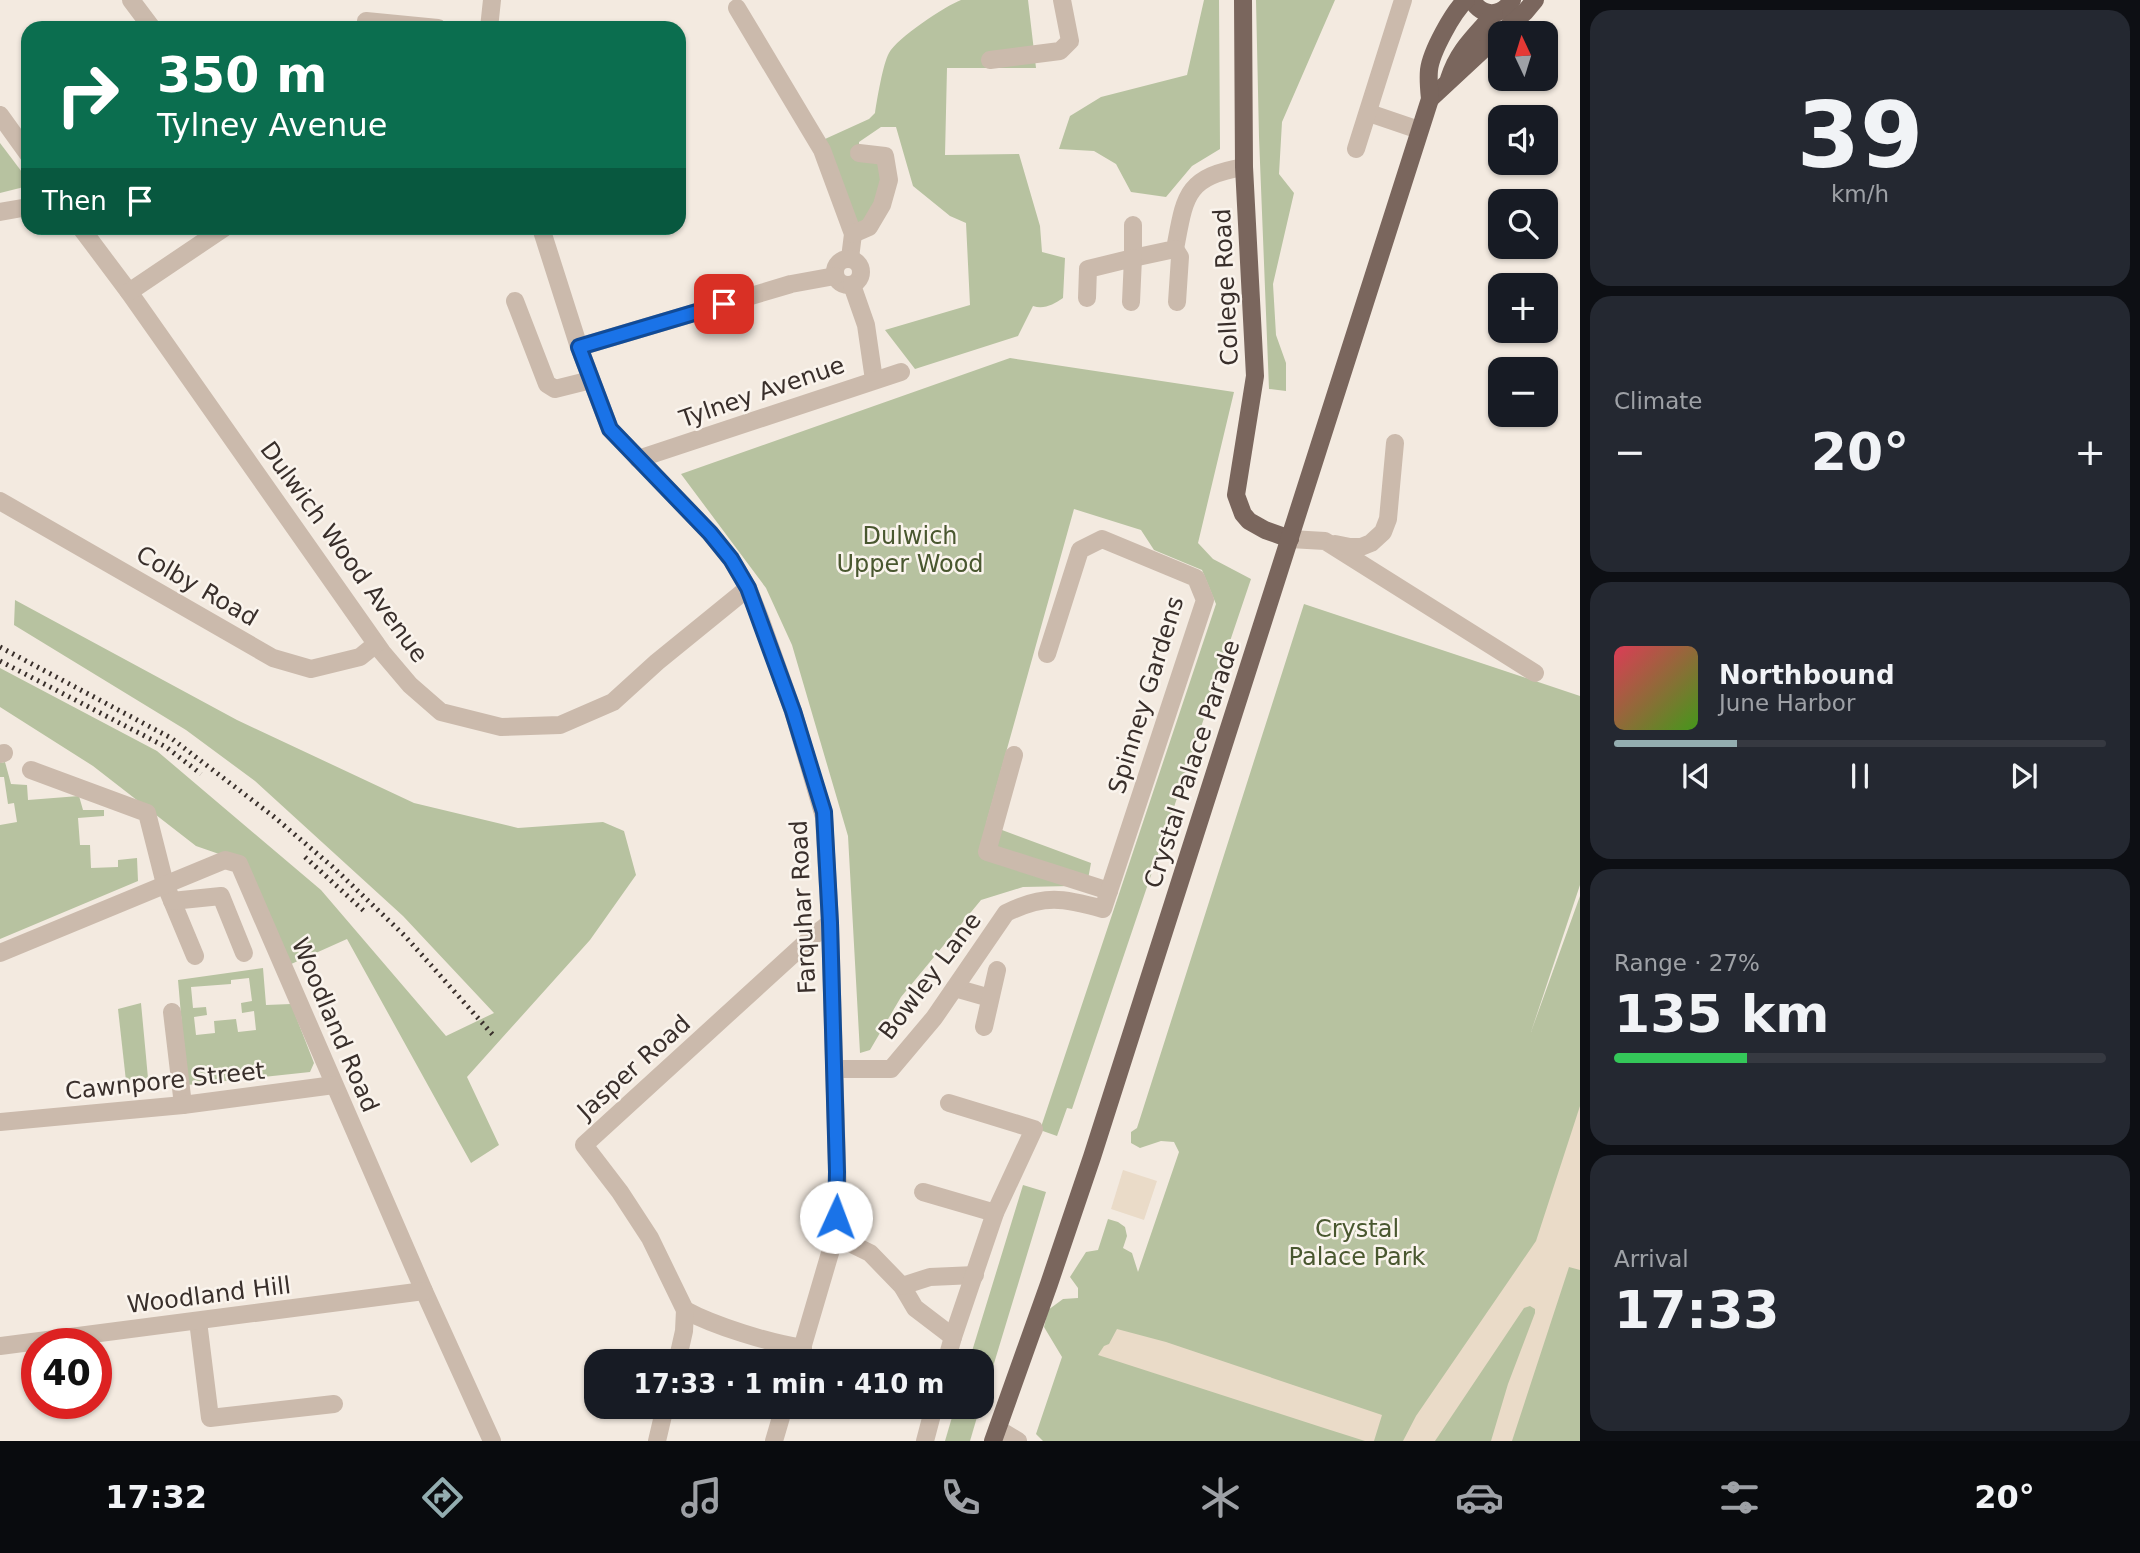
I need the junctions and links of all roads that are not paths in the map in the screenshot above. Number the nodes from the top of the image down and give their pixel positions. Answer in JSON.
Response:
{"nodes":[{"id":1,"x":131,"y":0,"type":"edge"},
{"id":2,"x":492,"y":0,"type":"edge"},
{"id":3,"x":1062,"y":0,"type":"edge"},
{"id":4,"x":1243,"y":0,"type":"edge"},
{"id":5,"x":1403,"y":0,"type":"edge"},
{"id":6,"x":1469,"y":0,"type":"edge"},
{"id":7,"x":1513,"y":0,"type":"edge"},
{"id":8,"x":1535,"y":0,"type":"edge"},
{"id":9,"x":737,"y":8,"type":"dead end"},
{"id":10,"x":1494,"y":14,"type":"junction"},
{"id":11,"x":147,"y":21,"type":"edge"},
{"id":12,"x":490,"y":21,"type":"edge"},
{"id":13,"x":1513,"y":21,"type":"edge"},
{"id":14,"x":1488,"y":45,"type":"edge"},
{"id":15,"x":990,"y":60,"type":"dead end"},
{"id":16,"x":1448,"y":82,"type":"junction"},
{"id":17,"x":1430,"y":99,"type":"junction"},
{"id":18,"x":1369,"y":113,"type":"junction"},
{"id":19,"x":0,"y":115,"type":"edge"},
{"id":20,"x":1419,"y":130,"type":"junction"},
{"id":21,"x":21,"y":144,"type":"edge"},
{"id":22,"x":1356,"y":149,"type":"dead end"},
{"id":23,"x":859,"y":153,"type":"dead end"},
{"id":24,"x":1244,"y":167,"type":"junction"},
{"id":25,"x":21,"y":208,"type":"edge"},
{"id":26,"x":0,"y":212,"type":"edge"},
{"id":27,"x":1133,"y":225,"type":"dead end"},
{"id":28,"x":853,"y":234,"type":"junction"},
{"id":29,"x":86,"y":235,"type":"edge"},
{"id":30,"x":214,"y":235,"type":"edge"},
{"id":31,"x":543,"y":235,"type":"edge"},
{"id":32,"x":1175,"y":249,"type":"junction"},
{"id":33,"x":850,"y":258,"type":"junction"},
{"id":34,"x":1133,"y":258,"type":"junction"},
{"id":35,"x":835,"y":276,"type":"junction"},
{"id":36,"x":852,"y":285,"type":"junction"},
{"id":37,"x":129,"y":292,"type":"junction"},
{"id":38,"x":1087,"y":298,"type":"dead end"},
{"id":39,"x":516,"y":301,"type":"dead end"},
{"id":40,"x":1131,"y":302,"type":"dead end"},
{"id":41,"x":1177,"y":302,"type":"dead end"},
{"id":42,"x":579,"y":347,"type":"junction"},
{"id":43,"x":901,"y":372,"type":"dead end"},
{"id":44,"x":591,"y":380,"type":"junction"},
{"id":45,"x":874,"y":380,"type":"junction"},
{"id":46,"x":1395,"y":443,"type":"dead end"},
{"id":47,"x":638,"y":459,"type":"junction"},
{"id":48,"x":0,"y":501,"type":"edge"},
{"id":49,"x":1290,"y":539,"type":"junction"},
{"id":50,"x":1325,"y":541,"type":"junction"},
{"id":51,"x":748,"y":588,"type":"junction"},
{"id":52,"x":376,"y":644,"type":"junction"},
{"id":53,"x":1047,"y":654,"type":"dead end"},
{"id":54,"x":1535,"y":673,"type":"dead end"},
{"id":55,"x":1014,"y":755,"type":"dead end"},
{"id":56,"x":31,"y":770,"type":"dead end"},
{"id":57,"x":165,"y":884,"type":"junction"},
{"id":58,"x":1109,"y":891,"type":"junction"},
{"id":59,"x":173,"y":901,"type":"junction"},
{"id":60,"x":1103,"y":909,"type":"joint"},
{"id":61,"x":830,"y":923,"type":"junction"},
{"id":62,"x":0,"y":953,"type":"edge"},
{"id":63,"x":244,"y":953,"type":"dead end"},
{"id":64,"x":195,"y":956,"type":"dead end"},
{"id":65,"x":997,"y":970,"type":"dead end"},
{"id":66,"x":954,"y":988,"type":"junction"},
{"id":67,"x":990,"y":998,"type":"junction"},
{"id":68,"x":172,"y":1012,"type":"dead end"},
{"id":69,"x":984,"y":1027,"type":"dead end"},
{"id":70,"x":835,"y":1069,"type":"junction"},
{"id":71,"x":334,"y":1085,"type":"junction"},
{"id":72,"x":949,"y":1103,"type":"dead end"},
{"id":73,"x":183,"y":1105,"type":"junction"},
{"id":74,"x":0,"y":1122,"type":"edge"},
{"id":75,"x":923,"y":1192,"type":"dead end"},
{"id":76,"x":995,"y":1213,"type":"junction"},
{"id":77,"x":835,"y":1236,"type":"junction"},
{"id":78,"x":975,"y":1275,"type":"junction"},
{"id":79,"x":902,"y":1286,"type":"junction"},
{"id":80,"x":424,"y":1291,"type":"junction"},
{"id":81,"x":685,"y":1310,"type":"junction"},
{"id":82,"x":198,"y":1321,"type":"junction"},
{"id":83,"x":953,"y":1337,"type":"junction"},
{"id":84,"x":0,"y":1346,"type":"edge"},
{"id":85,"x":680,"y":1349,"type":"edge"},
{"id":86,"x":787,"y":1349,"type":"edge"},
{"id":87,"x":801,"y":1349,"type":"edge"},
{"id":88,"x":950,"y":1349,"type":"edge"},
{"id":89,"x":334,"y":1404,"type":"dead end"},
{"id":90,"x":662,"y":1419,"type":"edge"},
{"id":91,"x":780,"y":1419,"type":"edge"},
{"id":92,"x":931,"y":1419,"type":"edge"},
{"id":93,"x":996,"y":1435,"type":"edge"},
{"id":94,"x":492,"y":1441,"type":"edge"},
{"id":95,"x":657,"y":1441,"type":"edge"},
{"id":96,"x":774,"y":1441,"type":"edge"},
{"id":97,"x":925,"y":1441,"type":"edge"},
{"id":98,"x":1018,"y":1441,"type":"edge"}],
"edges":[{"from":1,"to":11,"type":"street"},
{"from":2,"to":12,"type":"street"},
{"from":3,"to":15,"type":"street"},
{"from":4,"to":24,"type":"main road","name":"College Road"},
{"from":5,"to":18,"type":"street"},
{"from":6,"to":10,"type":"main road"},
{"from":6,"to":17,"type":"main road","name":"Crystal Palace Parade"},
{"from":7,"to":10,"type":"main road"},
{"from":8,"to":13,"type":"main road","name":"Crystal Palace Parade"},
{"from":9,"to":28,"type":"street"},
{"from":10,"to":16,"type":"main road"},
{"from":14,"to":16,"type":"main road","name":"Crystal Palace Parade"},
{"from":16,"to":17,"type":"main road","name":"Crystal Palace Parade"},
{"from":17,"to":20,"type":"main road","name":"Crystal Palace Parade"},
{"from":18,"to":20,"type":"street"},
{"from":18,"to":22,"type":"street"},
{"from":19,"to":21,"type":"street"},
{"from":20,"to":49,"type":"main road","name":"Crystal Palace Parade"},
{"from":23,"to":28,"type":"street"},
{"from":24,"to":32,"type":"street"},
{"from":24,"to":49,"type":"main road","name":"College Road"},
{"from":25,"to":26,"type":"street"},
{"from":27,"to":34,"type":"street"},
{"from":28,"to":33,"type":"street"},
{"from":29,"to":37,"type":"street","name":"Dulwich Wood Avenue"},
{"from":30,"to":37,"type":"street"},
{"from":31,"to":42,"type":"street","name":"Farquhar Road"},
{"from":32,"to":34,"type":"street"},
{"from":32,"to":41,"type":"street"},
{"from":33,"to":35,"type":"street"},
{"from":33,"to":36,"type":"street"},
{"from":34,"to":38,"type":"street"},
{"from":34,"to":40,"type":"street"},
{"from":35,"to":36,"type":"street"},
{"from":35,"to":42,"type":"street"},
{"from":36,"to":45,"type":"street"},
{"from":37,"to":52,"type":"street","name":"Dulwich Wood Avenue"},
{"from":39,"to":44,"type":"street"},
{"from":42,"to":44,"type":"street","name":"Farquhar Road"},
{"from":43,"to":45,"type":"street","name":"Tylney Avenue"},
{"from":44,"to":47,"type":"street","name":"Farquhar Road"},
{"from":45,"to":47,"type":"street","name":"Tylney Avenue"},
{"from":46,"to":50,"type":"street"},
{"from":47,"to":51,"type":"street","name":"Farquhar Road"},
{"from":48,"to":52,"type":"street","name":"Colby Road"},
{"from":49,"to":50,"type":"street"},
{"from":49,"to":93,"type":"main road","name":"Crystal Palace Parade"},
{"from":50,"to":54,"type":"street"},
{"from":51,"to":52,"type":"street","name":"Dulwich Wood Avenue"},
{"from":51,"to":61,"type":"street","name":"Farquhar Road"},
{"from":53,"to":58,"type":"street","name":"Spinney Gardens"},
{"from":55,"to":58,"type":"street"},
{"from":56,"to":57,"type":"street"},
{"from":57,"to":59,"type":"street"},
{"from":57,"to":62,"type":"street","name":"Woodland Road"},
{"from":57,"to":71,"type":"street","name":"Woodland Road"},
{"from":58,"to":60,"type":"street","name":"Spinney Gardens"},
{"from":59,"to":63,"type":"street"},
{"from":59,"to":64,"type":"street"},
{"from":60,"to":66,"type":"street","name":"Bowley Lane"},
{"from":61,"to":70,"type":"street","name":"Farquhar Road"},
{"from":61,"to":81,"type":"street","name":"Jasper Road"},
{"from":65,"to":67,"type":"street"},
{"from":66,"to":67,"type":"street"},
{"from":66,"to":70,"type":"street","name":"Bowley Lane"},
{"from":67,"to":69,"type":"street"},
{"from":68,"to":73,"type":"street"},
{"from":70,"to":77,"type":"street","name":"Farquhar Road"},
{"from":71,"to":73,"type":"street","name":"Cawnpore Street"},
{"from":71,"to":80,"type":"street","name":"Woodland Road"},
{"from":72,"to":76,"type":"street"},
{"from":73,"to":74,"type":"street","name":"Cawnpore Street"},
{"from":75,"to":76,"type":"street"},
{"from":76,"to":78,"type":"street"},
{"from":77,"to":79,"type":"street"},
{"from":77,"to":87,"type":"street","name":"Farquhar Road"},
{"from":78,"to":79,"type":"street"},
{"from":78,"to":83,"type":"street"},
{"from":79,"to":83,"type":"street"},
{"from":80,"to":82,"type":"street","name":"Woodland Hill"},
{"from":80,"to":94,"type":"street","name":"Woodland Road"},
{"from":81,"to":85,"type":"street"},
{"from":81,"to":86,"type":"street"},
{"from":82,"to":84,"type":"street","name":"Woodland Hill"},
{"from":82,"to":89,"type":"street"},
{"from":83,"to":88,"type":"street"},
{"from":90,"to":95,"type":"street"},
{"from":91,"to":96,"type":"street"},
{"from":92,"to":97,"type":"street"},
{"from":93,"to":98,"type":"street"}]}
